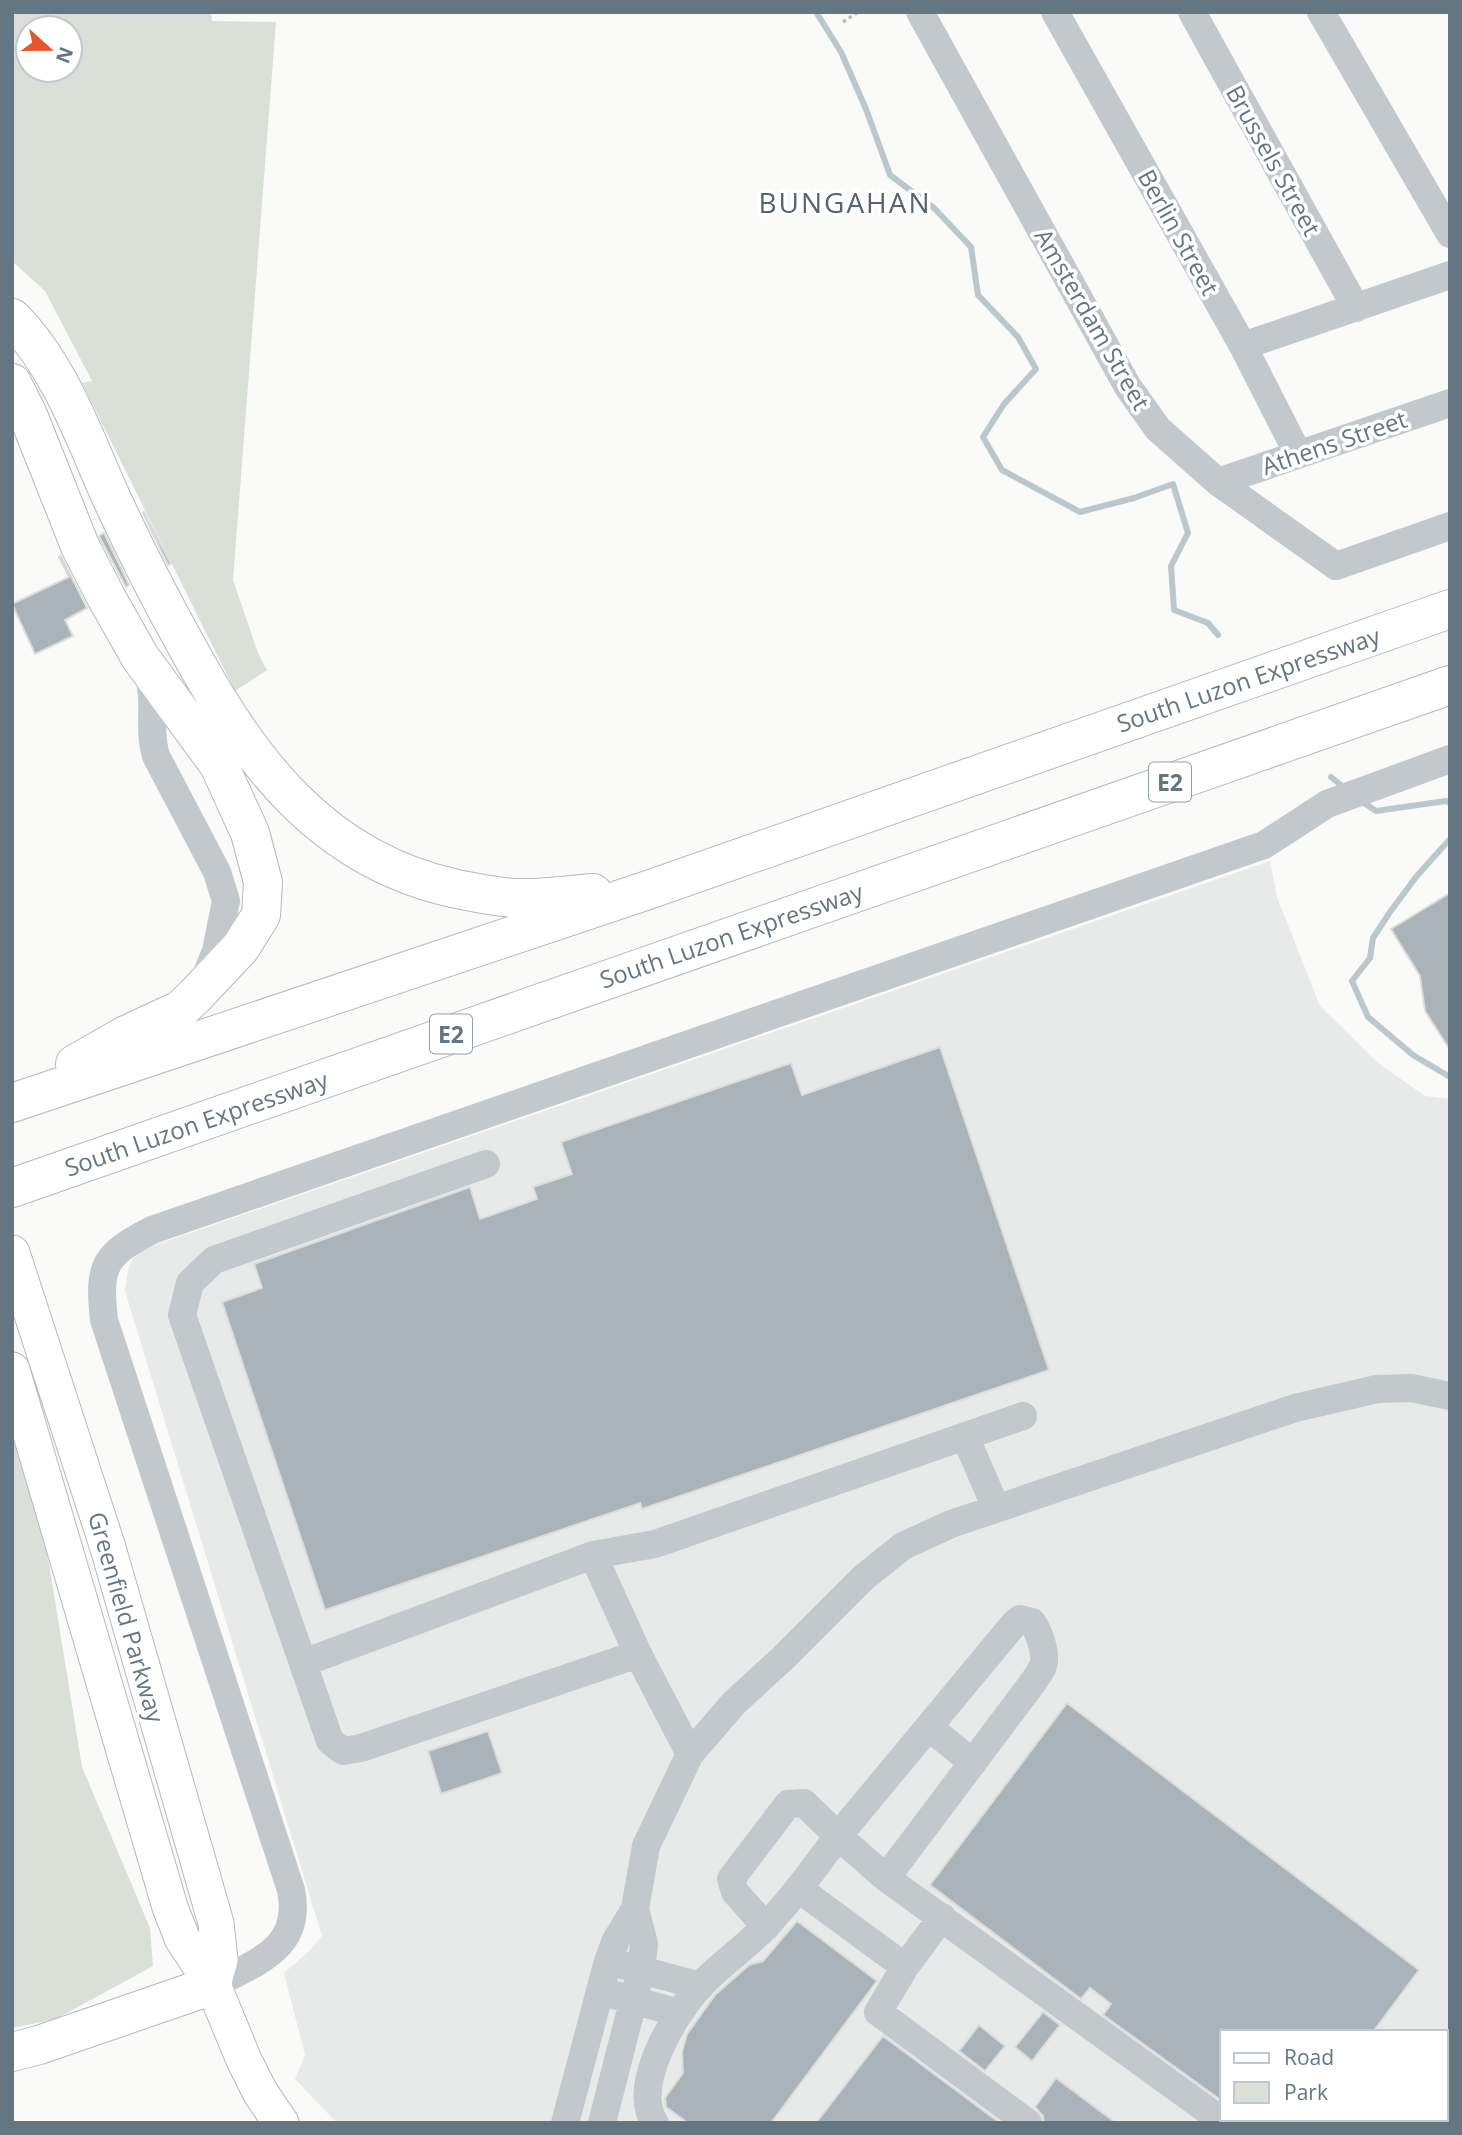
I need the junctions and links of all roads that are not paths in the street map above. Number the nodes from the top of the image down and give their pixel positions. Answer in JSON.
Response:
{"nodes":[{"id":1,"x":919,"y":12,"type":"edge"},
{"id":2,"x":1055,"y":12,"type":"edge"},
{"id":3,"x":1192,"y":12,"type":"edge"},
{"id":4,"x":1321,"y":12,"type":"edge"},
{"id":5,"x":1450,"y":234,"type":"edge"},
{"id":6,"x":1450,"y":275,"type":"edge"},
{"id":7,"x":1356,"y":307,"type":"junction"},
{"id":8,"x":12,"y":318,"type":"edge"},
{"id":9,"x":1243,"y":346,"type":"junction"},
{"id":10,"x":12,"y":383,"type":"edge"},
{"id":11,"x":1450,"y":402,"type":"edge"},
{"id":12,"x":1298,"y":454,"type":"junction"},
{"id":13,"x":1218,"y":482,"type":"junction"},
{"id":14,"x":1450,"y":526,"type":"edge"},
{"id":15,"x":1450,"y":609,"type":"edge"},
{"id":16,"x":140,"y":657,"type":"junction"},
{"id":17,"x":1450,"y":685,"type":"edge"},
{"id":18,"x":1450,"y":759,"type":"edge"},
{"id":19,"x":651,"y":889,"type":"junction"},
{"id":20,"x":201,"y":990,"type":"junction"},
{"id":21,"x":12,"y":1101,"type":"edge"},
{"id":22,"x":486,"y":1164,"type":"dead end"},
{"id":23,"x":12,"y":1188,"type":"edge"},
{"id":24,"x":13,"y":1254,"type":"edge"},
{"id":25,"x":12,"y":1370,"type":"edge"},
{"id":26,"x":1450,"y":1396,"type":"edge"},
{"id":27,"x":1023,"y":1416,"type":"dead end"},
{"id":28,"x":965,"y":1436,"type":"junction"},
{"id":29,"x":996,"y":1508,"type":"junction"},
{"id":30,"x":593,"y":1555,"type":"junction"},
{"id":31,"x":638,"y":1654,"type":"junction"},
{"id":32,"x":303,"y":1663,"type":"junction"},
{"id":33,"x":929,"y":1727,"type":"junction"},
{"id":34,"x":690,"y":1754,"type":"junction"},
{"id":35,"x":973,"y":1763,"type":"junction"},
{"id":36,"x":838,"y":1836,"type":"junction"},
{"id":37,"x":886,"y":1878,"type":"junction"},
{"id":38,"x":799,"y":1889,"type":"junction"},
{"id":39,"x":635,"y":1909,"type":"junction"},
{"id":40,"x":942,"y":1917,"type":"junction"},
{"id":41,"x":766,"y":1927,"type":"junction"},
{"id":42,"x":608,"y":1961,"type":"junction"},
{"id":43,"x":905,"y":1967,"type":"junction"},
{"id":44,"x":641,"y":1970,"type":"junction"},
{"id":45,"x":213,"y":1985,"type":"junction"},
{"id":46,"x":701,"y":1986,"type":"junction"},
{"id":47,"x":598,"y":1992,"type":"junction"},
{"id":48,"x":634,"y":1999,"type":"junction"},
{"id":49,"x":679,"y":2013,"type":"junction"},
{"id":50,"x":12,"y":2052,"type":"edge"},
{"id":51,"x":1220,"y":2119,"type":"edge"},
{"id":52,"x":281,"y":2123,"type":"edge"},
{"id":53,"x":565,"y":2123,"type":"edge"},
{"id":54,"x":602,"y":2123,"type":"edge"},
{"id":55,"x":655,"y":2123,"type":"edge"},
{"id":56,"x":1028,"y":2123,"type":"edge"}],
"edges":[{"from":1,"to":13,"type":"street","name":"Amsterdam Street"},
{"from":2,"to":9,"type":"street","name":"Berlin Street"},
{"from":3,"to":7,"type":"street","name":"Brussels Street"},
{"from":4,"to":5,"type":"street"},
{"from":6,"to":7,"type":"street"},
{"from":7,"to":9,"type":"street"},
{"from":8,"to":19,"type":"highway"},
{"from":9,"to":12,"type":"street","name":"Berlin Street"},
{"from":10,"to":16,"type":"highway"},
{"from":11,"to":12,"type":"street","name":"Athens Street"},
{"from":12,"to":13,"type":"street","name":"Athens Street"},
{"from":13,"to":14,"type":"street","name":"Amsterdam Street"},
{"from":15,"to":19,"type":"highway","name":"South Luzon Expressway"},
{"from":16,"to":20,"type":"street"},
{"from":16,"to":20,"type":"highway"},
{"from":17,"to":23,"type":"highway","name":"South Luzon Expressway","number":"E2"},
{"from":18,"to":45,"type":"street"},
{"from":19,"to":21,"type":"highway","name":"South Luzon Expressway"},
{"from":20,"to":21,"type":"highway"},
{"from":22,"to":32,"type":"street"},
{"from":24,"to":45,"type":"main road","name":"Greenfield Parkway"},
{"from":25,"to":45,"type":"main road","name":"Greenfield Parkway"},
{"from":26,"to":29,"type":"street"},
{"from":27,"to":28,"type":"street"},
{"from":28,"to":29,"type":"street"},
{"from":28,"to":30,"type":"street"},
{"from":29,"to":34,"type":"street"},
{"from":30,"to":31,"type":"street"},
{"from":30,"to":32,"type":"street"},
{"from":31,"to":32,"type":"street"},
{"from":31,"to":34,"type":"street"},
{"from":33,"to":35,"type":"street"},
{"from":33,"to":35,"type":"street"},
{"from":33,"to":36,"type":"street"},
{"from":34,"to":39,"type":"street"},
{"from":35,"to":37,"type":"street"},
{"from":36,"to":37,"type":"street"},
{"from":36,"to":38,"type":"street"},
{"from":36,"to":41,"type":"street"},
{"from":37,"to":40,"type":"street"},
{"from":38,"to":41,"type":"street"},
{"from":38,"to":43,"type":"street"},
{"from":39,"to":42,"type":"street"},
{"from":39,"to":44,"type":"street"},
{"from":40,"to":43,"type":"street"},
{"from":40,"to":51,"type":"street"},
{"from":41,"to":46,"type":"street"},
{"from":42,"to":44,"type":"street"},
{"from":42,"to":47,"type":"street"},
{"from":43,"to":56,"type":"street"},
{"from":44,"to":46,"type":"street"},
{"from":44,"to":48,"type":"street"},
{"from":45,"to":50,"type":"highway"},
{"from":45,"to":52,"type":"main road","name":"Greenfield Parkway"},
{"from":46,"to":49,"type":"street"},
{"from":47,"to":48,"type":"street"},
{"from":47,"to":53,"type":"street"},
{"from":48,"to":49,"type":"street"},
{"from":48,"to":54,"type":"street"},
{"from":49,"to":55,"type":"street"}]}
